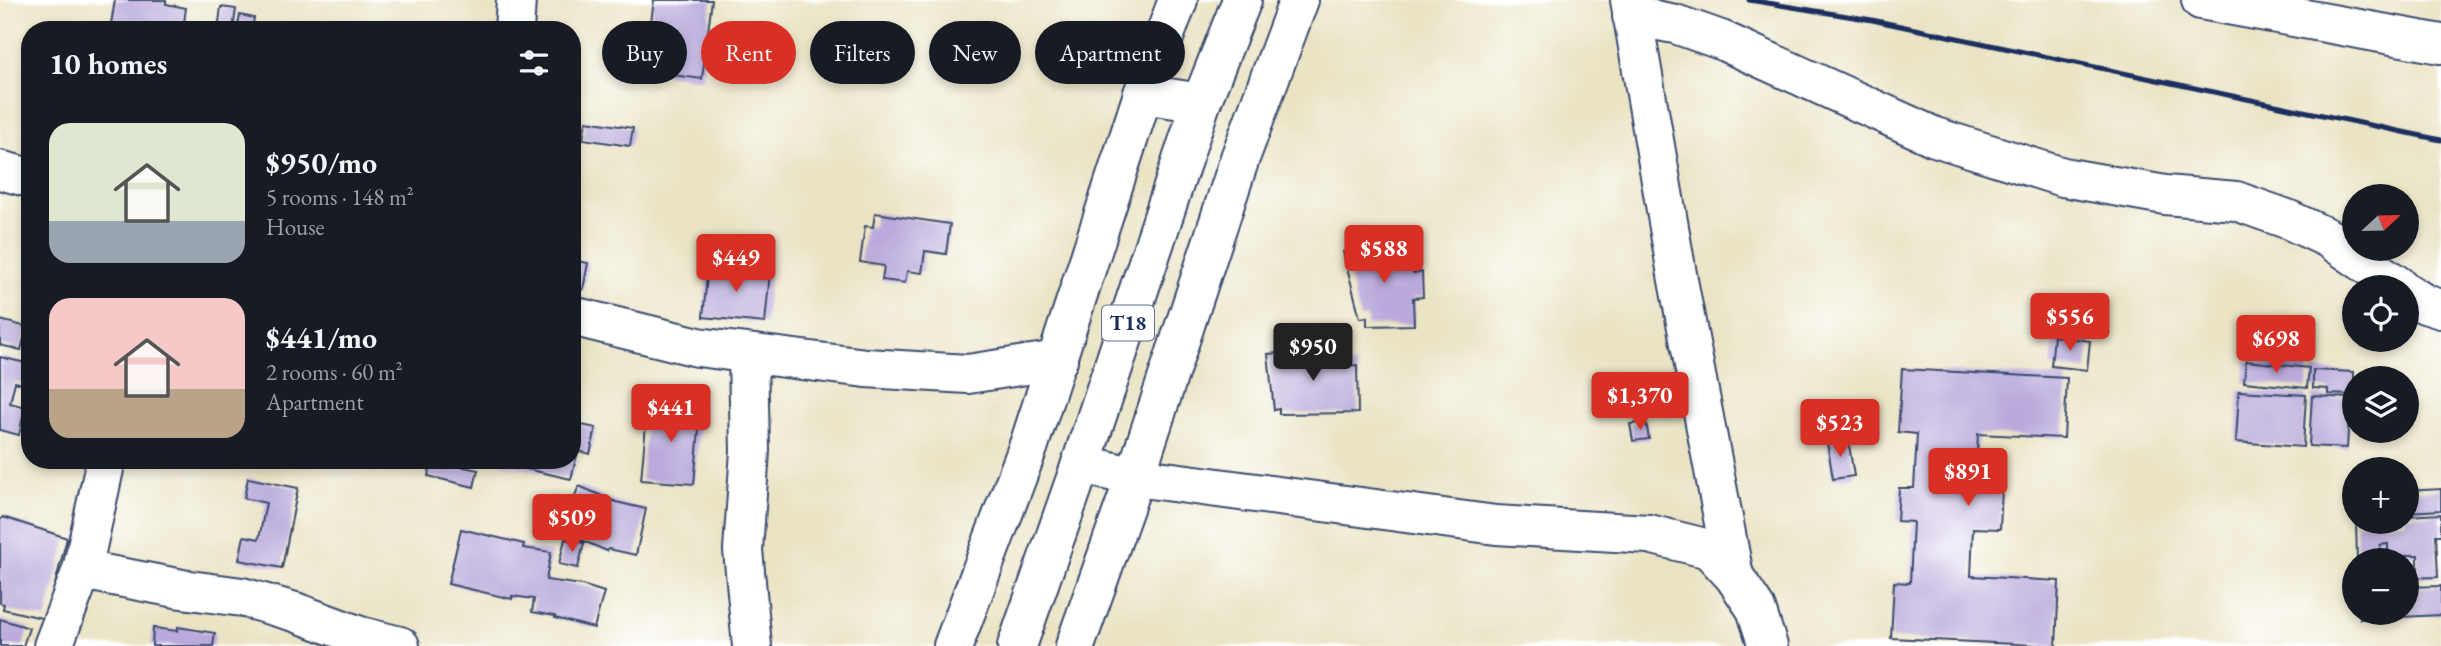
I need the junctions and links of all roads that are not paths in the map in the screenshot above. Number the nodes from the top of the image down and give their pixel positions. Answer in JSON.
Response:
{"nodes":[{"id":1,"x":516,"y":0,"type":"edge"},
{"id":2,"x":1178,"y":0,"type":"edge"},
{"id":3,"x":1242,"y":0,"type":"edge"},
{"id":4,"x":1299,"y":0,"type":"edge"},
{"id":5,"x":2201,"y":0,"type":"edge"},
{"id":6,"x":1631,"y":5,"type":"edge"},
{"id":7,"x":515,"y":21,"type":"edge"},
{"id":8,"x":2441,"y":44,"type":"edge"},
{"id":9,"x":1143,"y":94,"type":"junction"},
{"id":10,"x":1201,"y":103,"type":"junction"},
{"id":11,"x":0,"y":170,"type":"edge"},
{"id":12,"x":21,"y":176,"type":"edge"},
{"id":13,"x":2382,"y":275,"type":"edge"},
{"id":14,"x":2419,"y":300,"type":"edge"},
{"id":15,"x":2441,"y":309,"type":"edge"},
{"id":16,"x":581,"y":318,"type":"edge"},
{"id":17,"x":748,"y":354,"type":"junction"},
{"id":18,"x":1058,"y":360,"type":"junction"},
{"id":19,"x":1081,"y":464,"type":"junction"},
{"id":20,"x":104,"y":469,"type":"edge"},
{"id":21,"x":1135,"y":477,"type":"junction"},
{"id":22,"x":82,"y":570,"type":"junction"},
{"id":23,"x":1734,"y":576,"type":"junction"},
{"id":24,"x":53,"y":646,"type":"edge"},
{"id":25,"x":400,"y":646,"type":"edge"},
{"id":26,"x":752,"y":646,"type":"edge"},
{"id":27,"x":953,"y":646,"type":"edge"},
{"id":28,"x":1017,"y":646,"type":"edge"},
{"id":29,"x":1074,"y":646,"type":"edge"},
{"id":30,"x":1768,"y":646,"type":"edge"}],
"edges":[{"from":1,"to":7,"type":"street"},
{"from":2,"to":9,"type":"street"},
{"from":3,"to":10,"type":"street","number":"T18"},
{"from":4,"to":21,"type":"street"},
{"from":5,"to":8,"type":"street"},
{"from":6,"to":13,"type":"street"},
{"from":6,"to":23,"type":"street"},
{"from":9,"to":10,"type":"street"},
{"from":9,"to":18,"type":"street"},
{"from":10,"to":19,"type":"street","number":"T18"},
{"from":11,"to":12,"type":"street"},
{"from":14,"to":15,"type":"street"},
{"from":16,"to":17,"type":"street"},
{"from":17,"to":18,"type":"street"},
{"from":17,"to":26,"type":"street"},
{"from":18,"to":27,"type":"street"},
{"from":19,"to":21,"type":"street"},
{"from":19,"to":28,"type":"street","number":"T18"},
{"from":20,"to":22,"type":"street"},
{"from":21,"to":23,"type":"street"},
{"from":21,"to":29,"type":"street"},
{"from":22,"to":24,"type":"street"},
{"from":22,"to":25,"type":"street"},
{"from":23,"to":30,"type":"street"}]}
